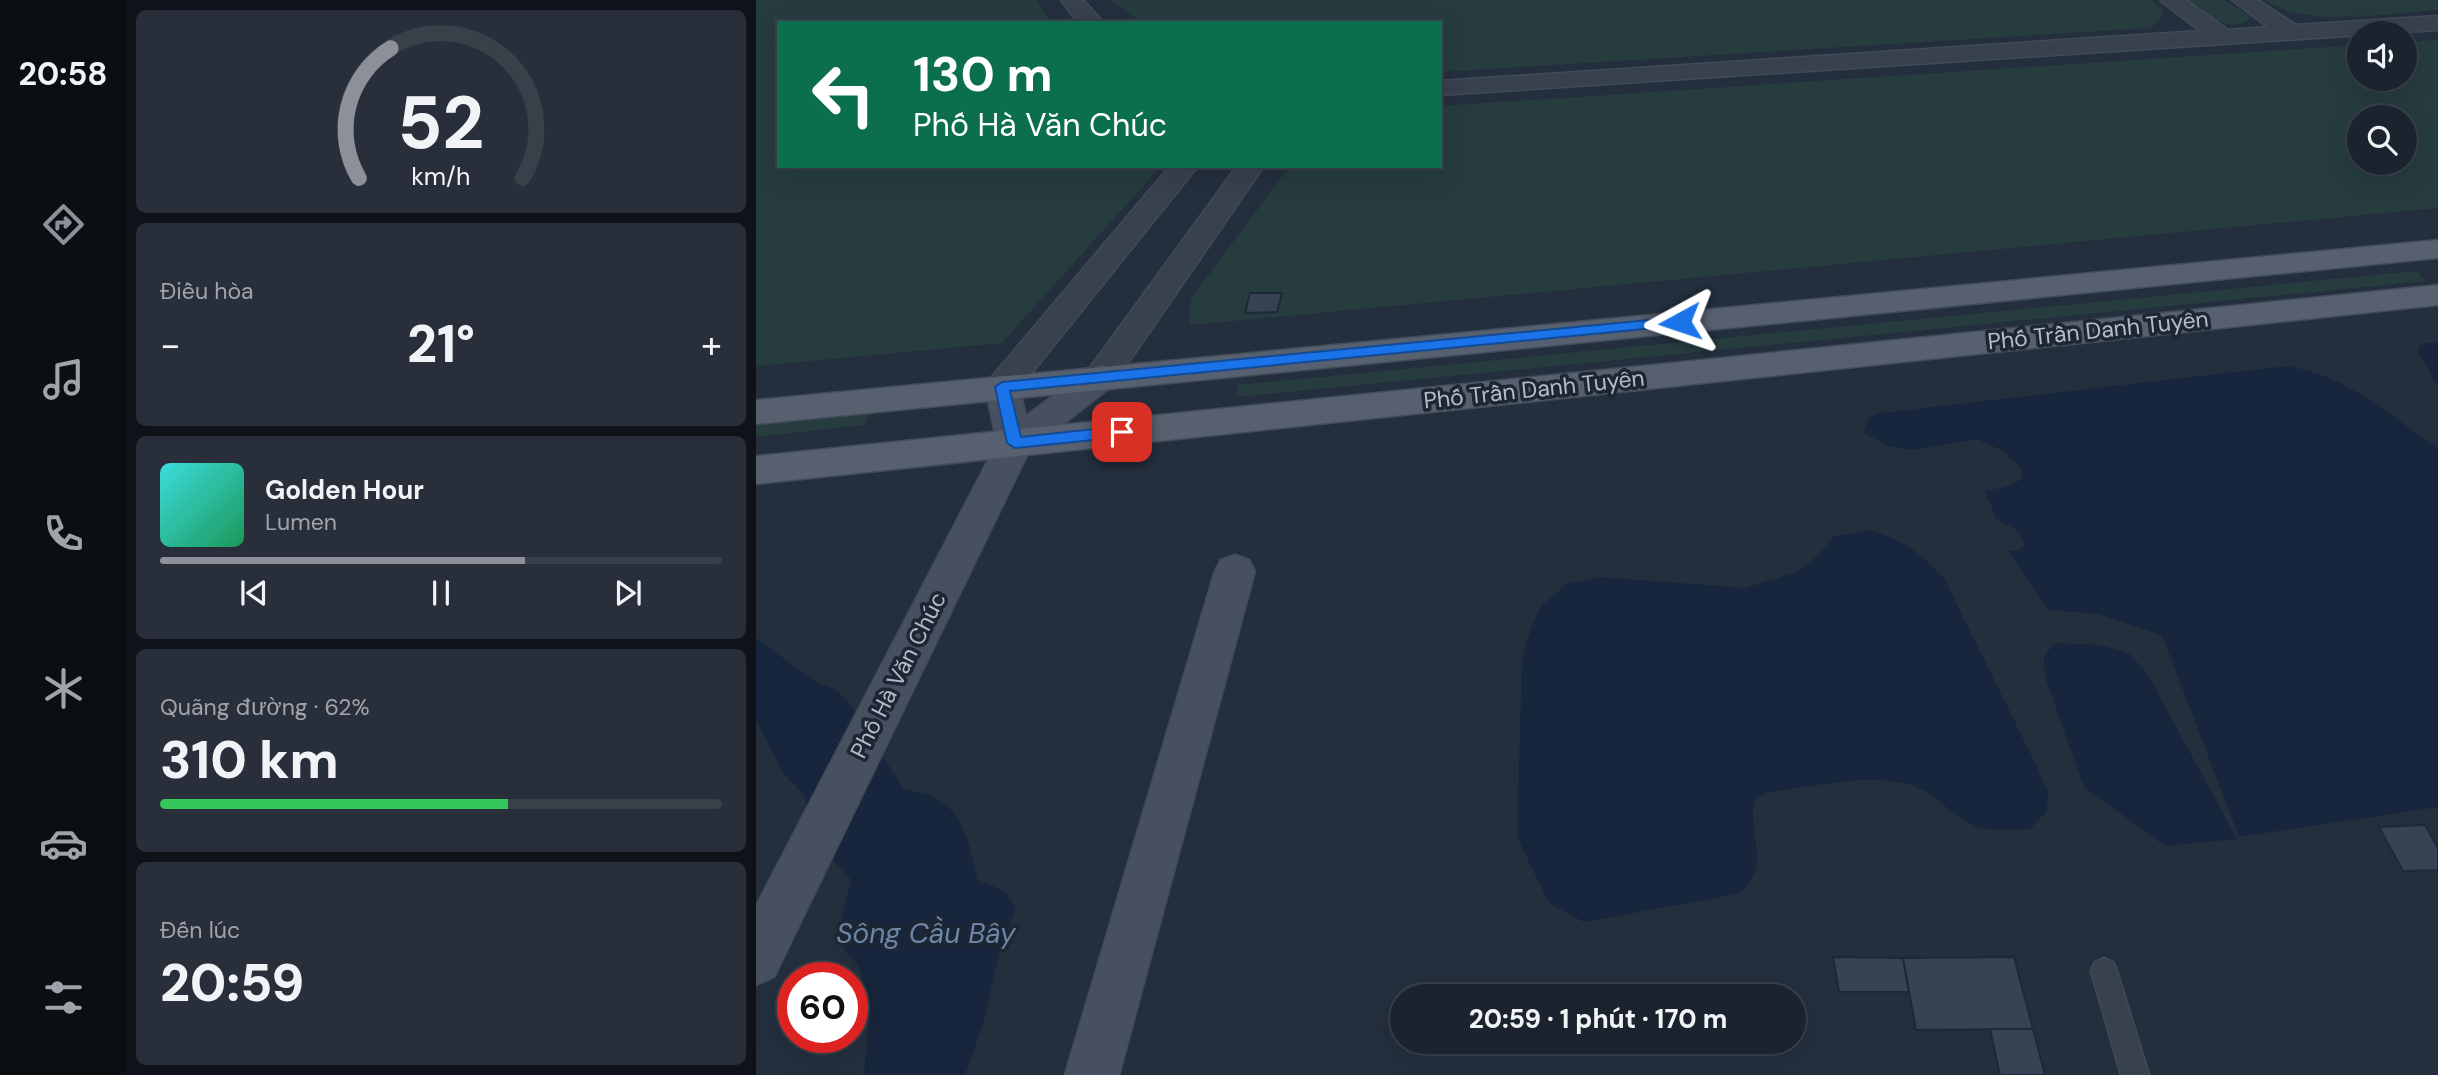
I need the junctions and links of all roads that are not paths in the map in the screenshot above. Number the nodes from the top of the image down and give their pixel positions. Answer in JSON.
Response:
{"nodes":[{"id":1,"x":1072,"y":0,"type":"edge"},
{"id":2,"x":2171,"y":0,"type":"edge"},
{"id":3,"x":2243,"y":0,"type":"edge"},
{"id":4,"x":1091,"y":21,"type":"edge"},
{"id":5,"x":2438,"y":23,"type":"edge"},
{"id":6,"x":2292,"y":33,"type":"junction"},
{"id":7,"x":2223,"y":37,"type":"junction"},
{"id":8,"x":1442,"y":88,"type":"edge"},
{"id":9,"x":1183,"y":168,"type":"edge"},
{"id":10,"x":1250,"y":168,"type":"edge"},
{"id":11,"x":2438,"y":249,"type":"edge"},
{"id":12,"x":2438,"y":295,"type":"edge"},
{"id":13,"x":1101,"y":377,"type":"junction"},
{"id":14,"x":1002,"y":387,"type":"junction"},
{"id":15,"x":756,"y":412,"type":"edge"},
{"id":16,"x":1015,"y":443,"type":"junction"},
{"id":17,"x":756,"y":470,"type":"edge"},
{"id":18,"x":1235,"y":571,"type":"dead end"},
{"id":19,"x":758,"y":954,"type":"edge"},
{"id":20,"x":2104,"y":971,"type":"dead end"},
{"id":21,"x":1092,"y":1075,"type":"edge"},
{"id":22,"x":2135,"y":1075,"type":"edge"}],
"edges":[{"from":1,"to":4,"type":"street"},
{"from":2,"to":7,"type":"street"},
{"from":3,"to":6,"type":"street"},
{"from":5,"to":6,"type":"street"},
{"from":6,"to":7,"type":"street"},
{"from":7,"to":8,"type":"street"},
{"from":9,"to":14,"type":"street"},
{"from":10,"to":13,"type":"street"},
{"from":11,"to":13,"type":"main road","name":"Phố Trần Danh Tuyên"},
{"from":12,"to":16,"type":"main road","name":"Phố Trần Danh Tuyên"},
{"from":13,"to":14,"type":"main road","name":"Phố Trần Danh Tuyên"},
{"from":13,"to":16,"type":"street"},
{"from":14,"to":15,"type":"main road","name":"Phố Trần Danh Tuyên"},
{"from":14,"to":16,"type":"street"},
{"from":16,"to":17,"type":"main road","name":"Phố Trần Danh Tuyên"},
{"from":16,"to":19,"type":"street","name":"Phố Hà Văn Chúc"},
{"from":18,"to":21,"type":"street"},
{"from":20,"to":22,"type":"lane"}]}
